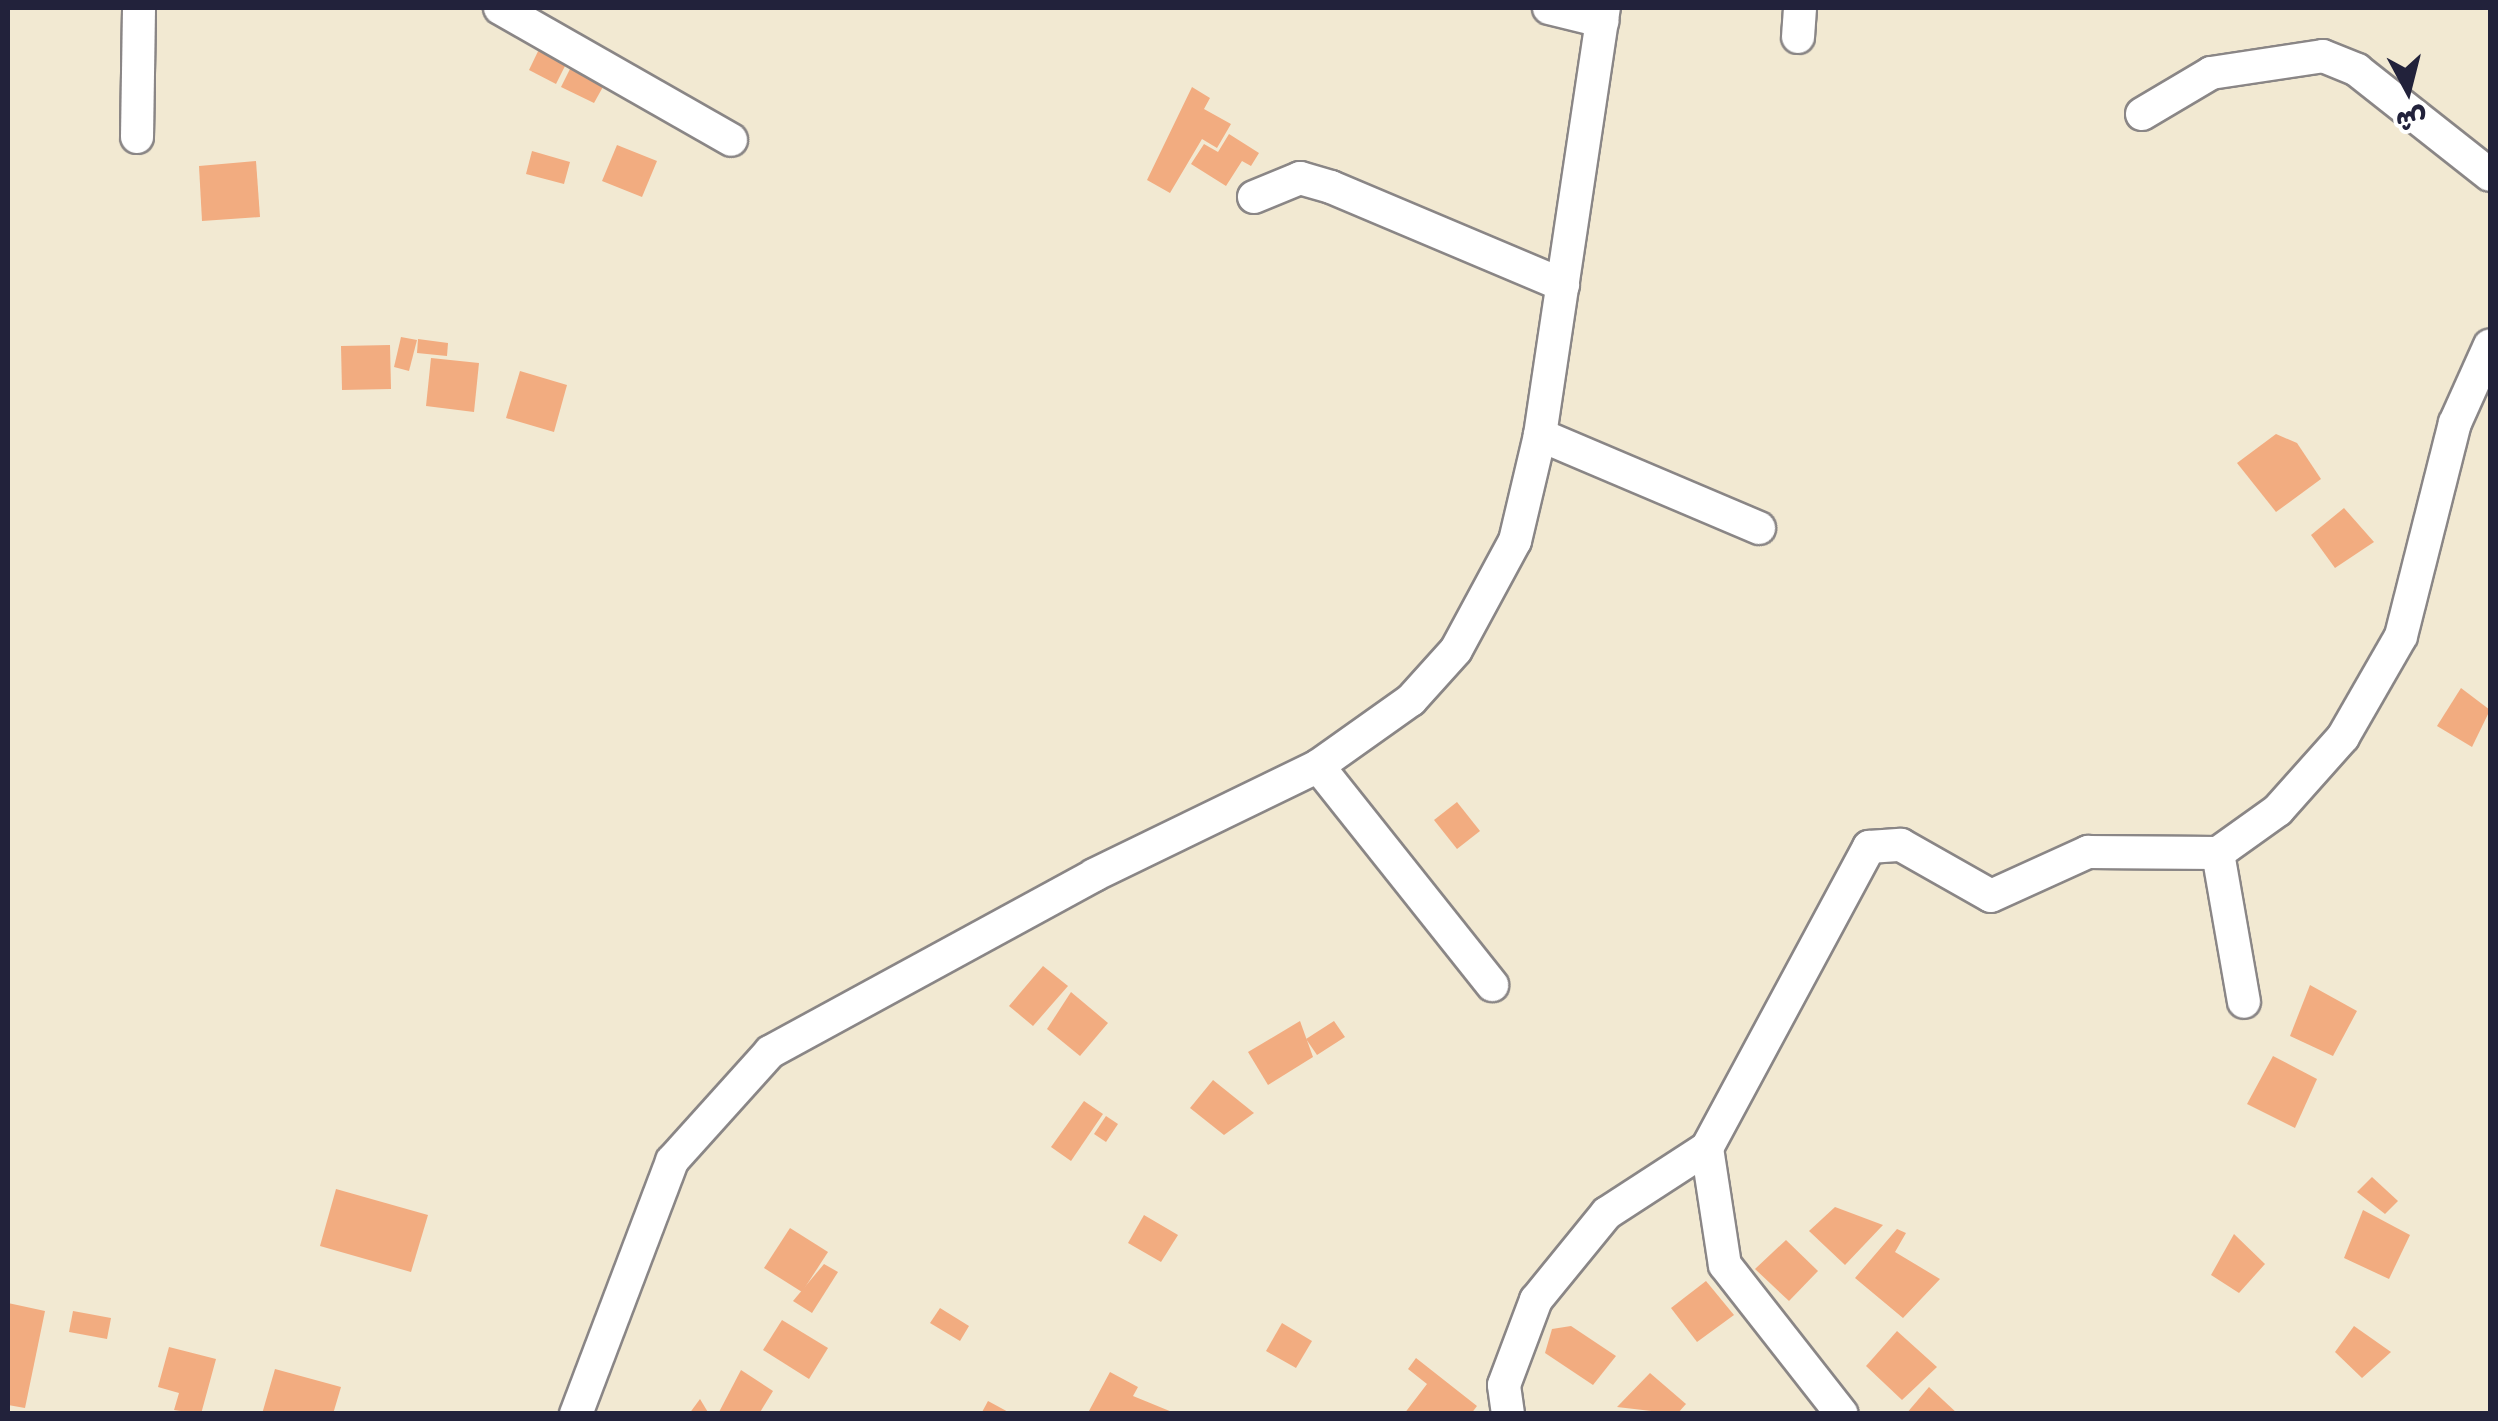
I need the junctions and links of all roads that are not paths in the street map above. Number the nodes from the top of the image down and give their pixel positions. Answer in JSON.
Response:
{"nodes":[{"id":1,"x":139,"y":8,"type":"edge"},
{"id":2,"x":500,"y":8,"type":"edge"},
{"id":3,"x":1549,"y":8,"type":"edge"},
{"id":4,"x":1603,"y":14,"type":"edge"},
{"id":5,"x":2142,"y":114,"type":"dead end"},
{"id":6,"x":138,"y":137,"type":"dead end"},
{"id":7,"x":732,"y":140,"type":"dead end"},
{"id":8,"x":2490,"y":175,"type":"edge"},
{"id":9,"x":1254,"y":197,"type":"dead end"},
{"id":10,"x":1563,"y":285,"type":"junction"},
{"id":11,"x":2490,"y":345,"type":"edge"},
{"id":12,"x":1540,"y":435,"type":"junction"},
{"id":13,"x":1760,"y":528,"type":"dead end"},
{"id":14,"x":1318,"y":766,"type":"junction"},
{"id":15,"x":2218,"y":852,"type":"junction"},
{"id":16,"x":1492,"y":985,"type":"dead end"},
{"id":17,"x":2244,"y":1002,"type":"dead end"},
{"id":18,"x":1706,"y":1148,"type":"junction"},
{"id":19,"x":576,"y":1414,"type":"edge"},
{"id":20,"x":1508,"y":1414,"type":"edge"},
{"id":21,"x":1842,"y":1414,"type":"edge"}],
"edges":[{"from":1,"to":6,"type":"street"},
{"from":2,"to":7,"type":"street"},
{"from":3,"to":4,"type":"street"},
{"from":4,"to":10,"type":"street"},
{"from":5,"to":8,"type":"street"},
{"from":9,"to":10,"type":"street"},
{"from":10,"to":12,"type":"street"},
{"from":11,"to":15,"type":"street"},
{"from":12,"to":13,"type":"street"},
{"from":12,"to":14,"type":"street"},
{"from":14,"to":16,"type":"street"},
{"from":14,"to":19,"type":"street"},
{"from":15,"to":17,"type":"street"},
{"from":15,"to":18,"type":"street"},
{"from":18,"to":20,"type":"street"},
{"from":18,"to":21,"type":"street"}]}
